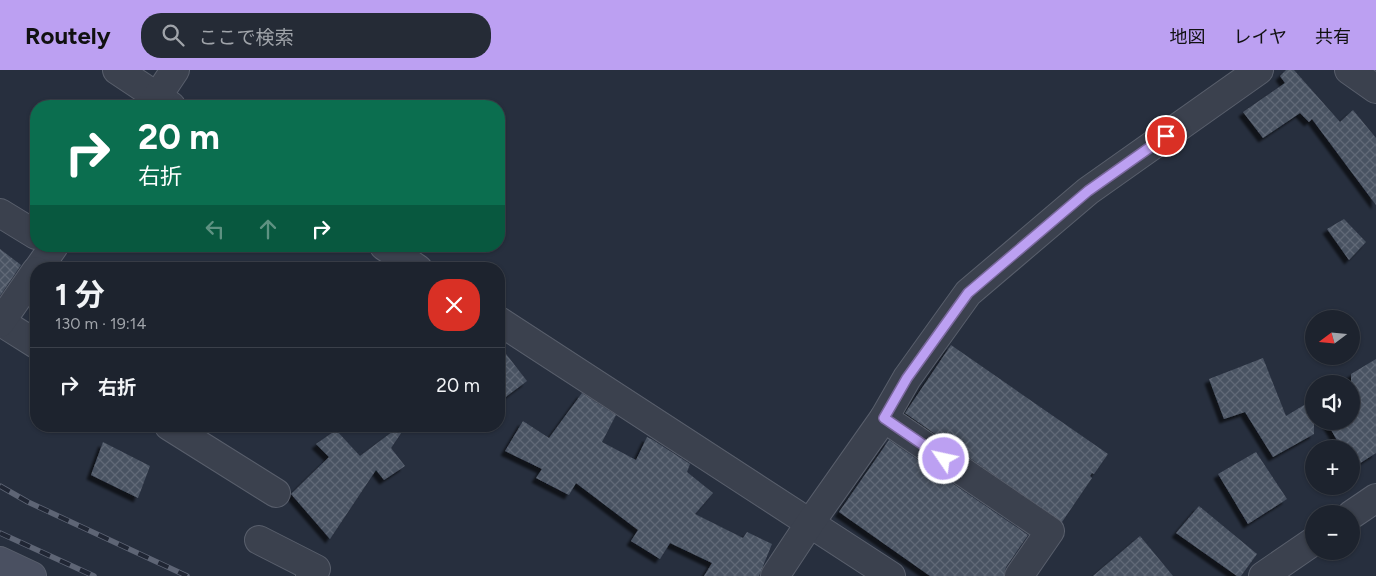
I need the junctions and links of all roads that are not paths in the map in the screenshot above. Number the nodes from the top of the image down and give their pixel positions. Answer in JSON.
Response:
{"nodes":[{"id":1,"x":117,"y":70,"type":"edge"},
{"id":2,"x":175,"y":70,"type":"edge"},
{"id":3,"x":1259,"y":70,"type":"edge"},
{"id":4,"x":1349,"y":70,"type":"edge"},
{"id":5,"x":1376,"y":89,"type":"edge"},
{"id":6,"x":156,"y":100,"type":"edge"},
{"id":7,"x":161,"y":100,"type":"edge"},
{"id":8,"x":0,"y":214,"type":"edge"},
{"id":9,"x":30,"y":232,"type":"edge"},
{"id":10,"x":393,"y":252,"type":"edge"},
{"id":11,"x":408,"y":262,"type":"edge"},
{"id":12,"x":30,"y":280,"type":"edge"},
{"id":13,"x":0,"y":323,"type":"edge"},
{"id":14,"x":505,"y":325,"type":"edge"},
{"id":15,"x":30,"y":340,"type":"edge"},
{"id":16,"x":884,"y":418,"type":"junction"},
{"id":17,"x":179,"y":432,"type":"edge"},
{"id":18,"x":276,"y":493,"type":"dead end"},
{"id":19,"x":1376,"y":498,"type":"edge"},
{"id":20,"x":1360,"y":509,"type":"edge"},
{"id":21,"x":810,"y":523,"type":"junction"},
{"id":22,"x":259,"y":540,"type":"dead end"},
{"id":23,"x":1305,"y":547,"type":"edge"},
{"id":24,"x":0,"y":560,"type":"edge"},
{"id":25,"x":32,"y":576,"type":"edge"},
{"id":26,"x":310,"y":576,"type":"edge"},
{"id":27,"x":775,"y":576,"type":"edge"},
{"id":28,"x":891,"y":576,"type":"edge"},
{"id":29,"x":1019,"y":576,"type":"edge"},
{"id":30,"x":1263,"y":576,"type":"edge"}],
"edges":[{"from":1,"to":6,"type":"street"},
{"from":2,"to":7,"type":"street"},
{"from":3,"to":16,"type":"street"},
{"from":4,"to":5,"type":"street"},
{"from":8,"to":9,"type":"street"},
{"from":10,"to":11,"type":"street"},
{"from":12,"to":13,"type":"street"},
{"from":13,"to":15,"type":"street"},
{"from":14,"to":21,"type":"street"},
{"from":16,"to":21,"type":"street"},
{"from":16,"to":29,"type":"street"},
{"from":17,"to":18,"type":"street"},
{"from":19,"to":20,"type":"street"},
{"from":21,"to":27,"type":"street"},
{"from":21,"to":28,"type":"street"},
{"from":22,"to":26,"type":"street"},
{"from":23,"to":30,"type":"street"},
{"from":24,"to":25,"type":"street"}]}
